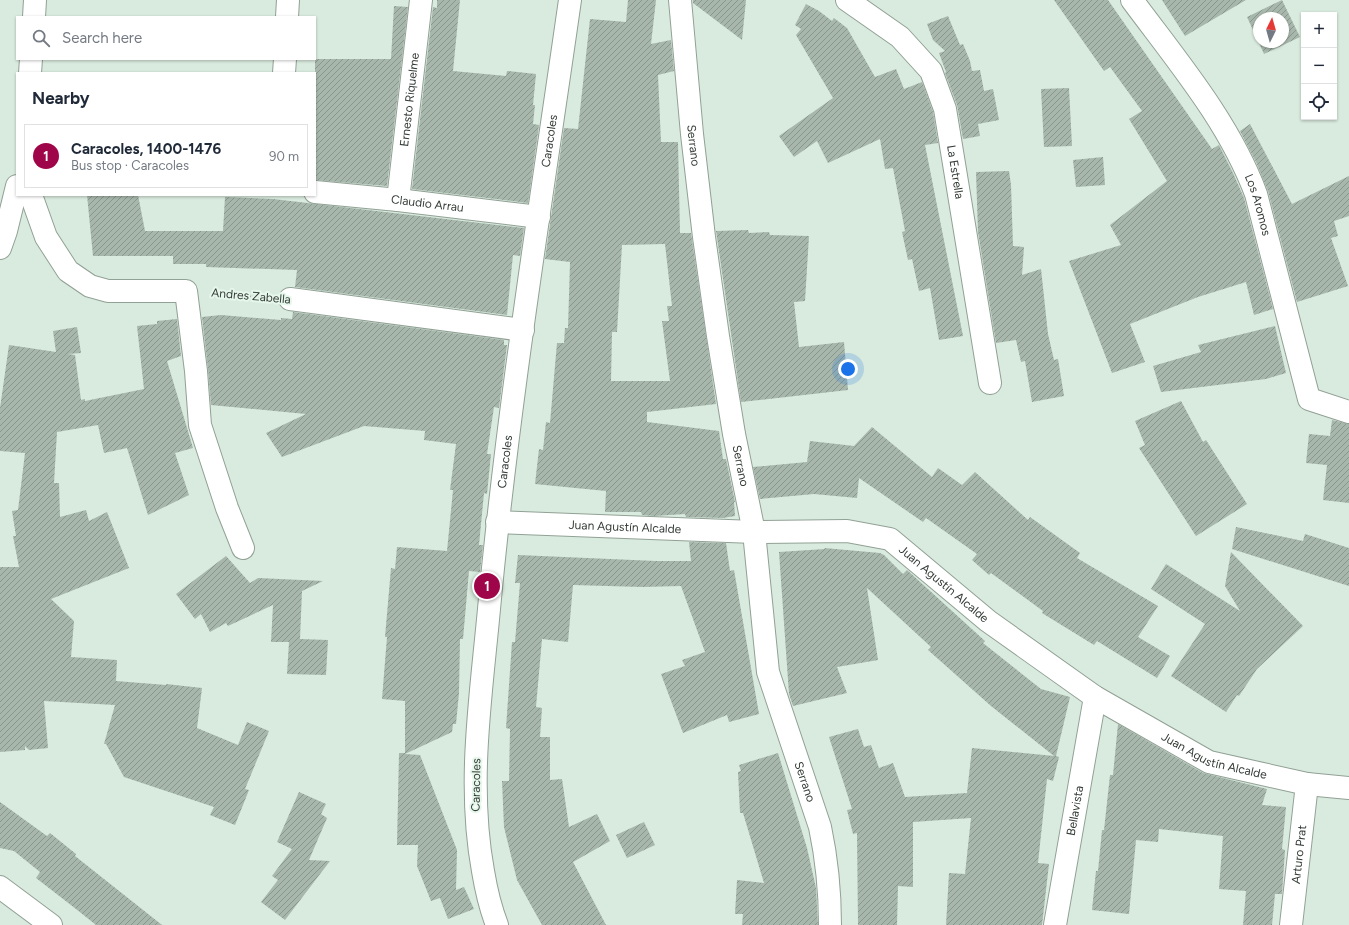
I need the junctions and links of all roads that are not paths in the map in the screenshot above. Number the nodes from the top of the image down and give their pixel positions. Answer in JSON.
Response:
{"nodes":[{"id":1,"x":35,"y":0,"type":"edge"},
{"id":2,"x":288,"y":0,"type":"edge"},
{"id":3,"x":421,"y":0,"type":"edge"},
{"id":4,"x":570,"y":0,"type":"edge"},
{"id":5,"x":680,"y":0,"type":"edge"},
{"id":6,"x":847,"y":0,"type":"edge"},
{"id":7,"x":1132,"y":0,"type":"edge"},
{"id":8,"x":34,"y":16,"type":"edge"},
{"id":9,"x":287,"y":16,"type":"edge"},
{"id":10,"x":30,"y":60,"type":"edge"},
{"id":11,"x":285,"y":60,"type":"edge"},
{"id":12,"x":30,"y":72,"type":"edge"},
{"id":13,"x":284,"y":72,"type":"edge"},
{"id":14,"x":16,"y":189,"type":"edge"},
{"id":15,"x":316,"y":192,"type":"edge"},
{"id":16,"x":31,"y":196,"type":"edge"},
{"id":17,"x":398,"y":200,"type":"junction"},
{"id":18,"x":539,"y":217,"type":"junction"},
{"id":19,"x":2,"y":236,"type":"edge"},
{"id":20,"x":290,"y":299,"type":"road end"},
{"id":21,"x":523,"y":330,"type":"junction"},
{"id":22,"x":990,"y":384,"type":"dead end"},
{"id":23,"x":1349,"y":412,"type":"edge"},
{"id":24,"x":497,"y":522,"type":"junction"},
{"id":25,"x":754,"y":532,"type":"junction"},
{"id":26,"x":243,"y":548,"type":"dead end"},
{"id":27,"x":1095,"y":697,"type":"junction"},
{"id":28,"x":1307,"y":784,"type":"junction"},
{"id":29,"x":1349,"y":788,"type":"edge"},
{"id":30,"x":0,"y":887,"type":"edge"},
{"id":31,"x":51,"y":925,"type":"edge"},
{"id":32,"x":497,"y":925,"type":"edge"},
{"id":33,"x":830,"y":925,"type":"edge"},
{"id":34,"x":1054,"y":925,"type":"edge"},
{"id":35,"x":1291,"y":925,"type":"edge"}],
"edges":[{"from":1,"to":8,"type":"street"},
{"from":2,"to":9,"type":"street"},
{"from":3,"to":17,"type":"street","name":"Ernesto Riquelme"},
{"from":4,"to":18,"type":"street","name":"Caracoles"},
{"from":5,"to":25,"type":"street","name":"Serrano"},
{"from":6,"to":22,"type":"street","name":"La Estrella"},
{"from":7,"to":23,"type":"street","name":"Los Aromos"},
{"from":10,"to":12,"type":"street"},
{"from":11,"to":13,"type":"street"},
{"from":14,"to":19,"type":"street"},
{"from":15,"to":17,"type":"street","name":"Claudio Arrau"},
{"from":16,"to":26,"type":"street"},
{"from":17,"to":18,"type":"street","name":"Claudio Arrau"},
{"from":18,"to":21,"type":"street","name":"Caracoles"},
{"from":20,"to":21,"type":"street","name":"Andres Zabella"},
{"from":21,"to":24,"type":"street","name":"Caracoles"},
{"from":24,"to":25,"type":"street","name":"Juan Agustín Alcalde"},
{"from":24,"to":32,"type":"street","name":"Caracoles"},
{"from":25,"to":27,"type":"street","name":"Juan Agustín Alcalde"},
{"from":25,"to":33,"type":"street","name":"Serrano"},
{"from":27,"to":28,"type":"street","name":"Juan Agustín Alcalde"},
{"from":27,"to":34,"type":"street","name":"Bellavista"},
{"from":28,"to":29,"type":"street","name":"Juan Agustín Alcalde"},
{"from":28,"to":35,"type":"street","name":"Arturo Prat"},
{"from":30,"to":31,"type":"street"}]}
